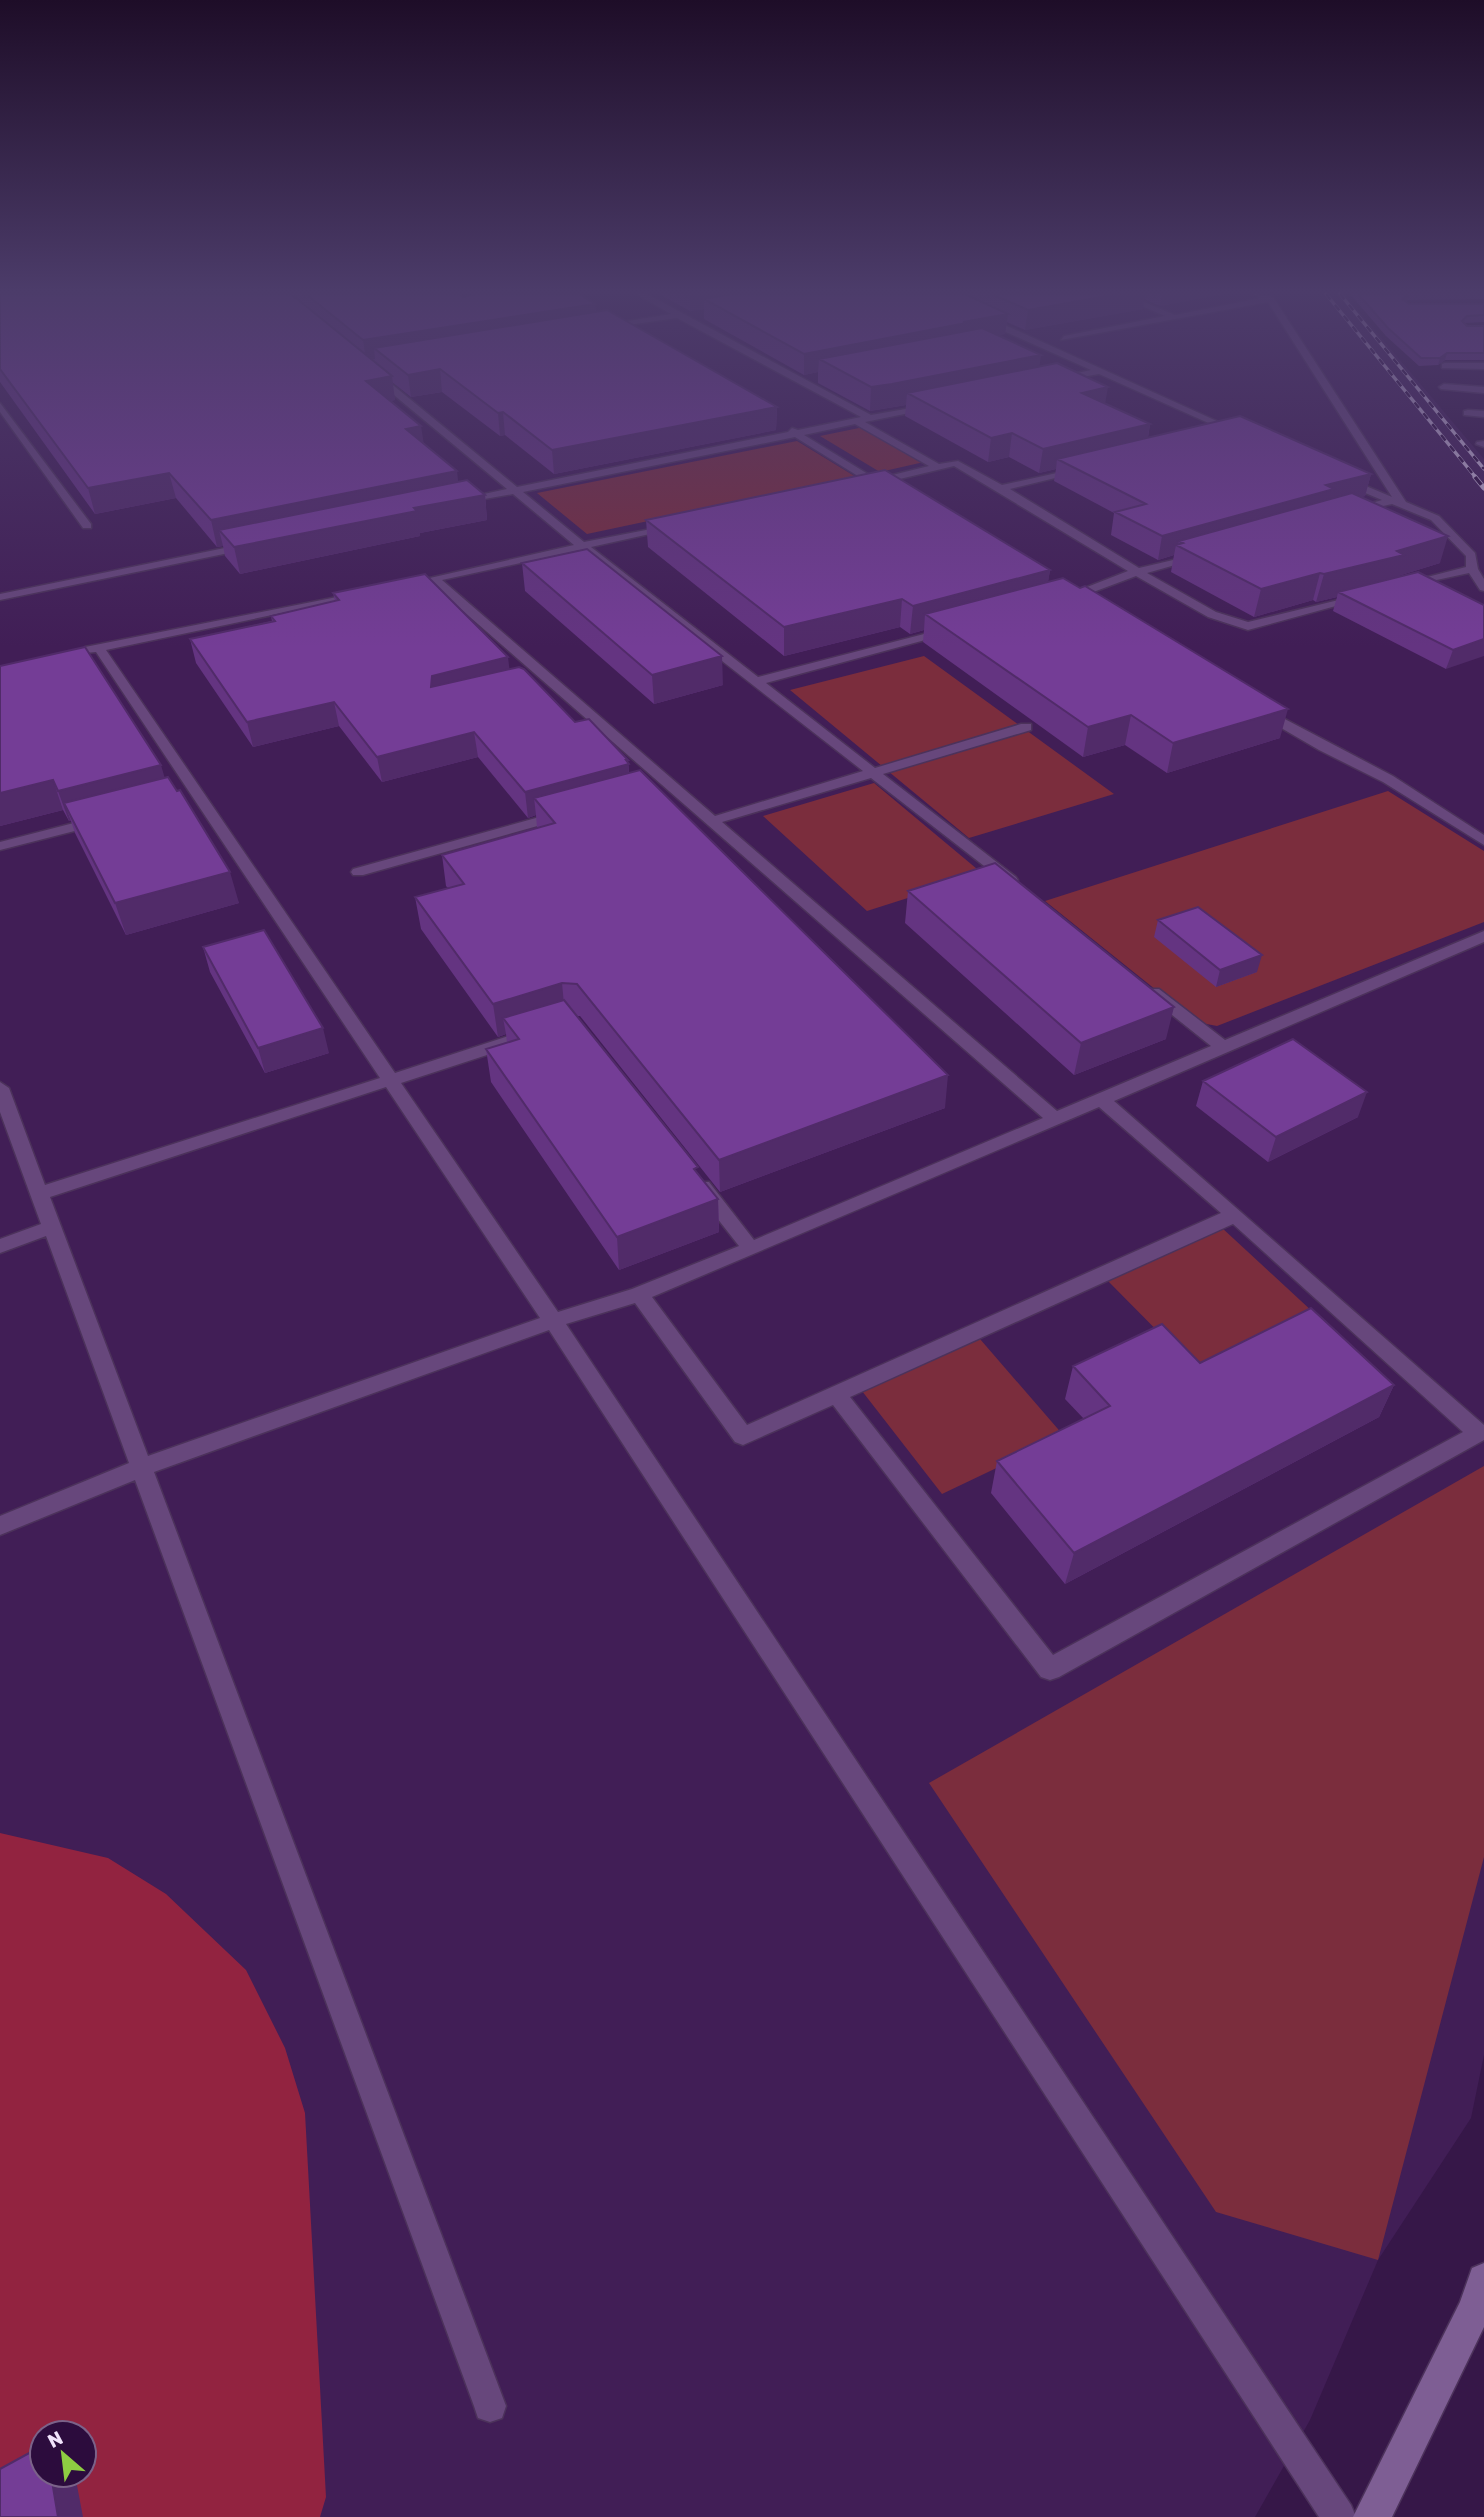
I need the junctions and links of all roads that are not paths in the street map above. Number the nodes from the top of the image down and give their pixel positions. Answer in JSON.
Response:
{"nodes":[{"id":1,"x":5,"y":411,"type":"edge"},
{"id":2,"x":420,"y":411,"type":"edge"},
{"id":3,"x":857,"y":411,"type":"edge"},
{"id":4,"x":903,"y":411,"type":"edge"},
{"id":5,"x":1189,"y":411,"type":"edge"},
{"id":6,"x":1342,"y":411,"type":"edge"},
{"id":7,"x":1468,"y":413,"type":"dead end"},
{"id":8,"x":1484,"y":414,"type":"edge"},
{"id":9,"x":869,"y":418,"type":"junction"},
{"id":10,"x":856,"y":421,"type":"junction"},
{"id":11,"x":784,"y":427,"type":"dead end"},
{"id":12,"x":1235,"y":432,"type":"junction"},
{"id":13,"x":796,"y":433,"type":"junction"},
{"id":14,"x":1222,"y":435,"type":"edge"},
{"id":15,"x":1247,"y":437,"type":"edge"},
{"id":16,"x":1092,"y":466,"type":"edge"},
{"id":17,"x":938,"y":467,"type":"junction"},
{"id":18,"x":1331,"y":475,"type":"edge"},
{"id":19,"x":873,"y":482,"type":"junction"},
{"id":20,"x":860,"y":485,"type":"edge"},
{"id":21,"x":1002,"y":488,"type":"junction"},
{"id":22,"x":518,"y":491,"type":"junction"},
{"id":23,"x":896,"y":495,"type":"edge"},
{"id":24,"x":1390,"y":501,"type":"junction"},
{"id":25,"x":450,"y":505,"type":"edge"},
{"id":26,"x":1404,"y":507,"type":"junction"},
{"id":27,"x":1337,"y":516,"type":"edge"},
{"id":28,"x":688,"y":523,"type":"edge"},
{"id":29,"x":88,"y":526,"type":"dead end"},
{"id":30,"x":259,"y":544,"type":"edge"},
{"id":31,"x":582,"y":546,"type":"junction"},
{"id":32,"x":1217,"y":550,"type":"edge"},
{"id":33,"x":1472,"y":569,"type":"junction"},
{"id":34,"x":1137,"y":572,"type":"junction"},
{"id":35,"x":434,"y":579,"type":"junction"},
{"id":36,"x":394,"y":587,"type":"edge"},
{"id":37,"x":1484,"y":588,"type":"edge"},
{"id":38,"x":1393,"y":589,"type":"edge"},
{"id":39,"x":367,"y":593,"type":"edge"},
{"id":40,"x":1366,"y":596,"type":"edge"},
{"id":41,"x":0,"y":597,"type":"edge"},
{"id":42,"x":1083,"y":606,"type":"edge"},
{"id":43,"x":961,"y":626,"type":"edge"},
{"id":44,"x":99,"y":648,"type":"junction"},
{"id":45,"x":74,"y":653,"type":"edge"},
{"id":46,"x":759,"y":681,"type":"junction"},
{"id":47,"x":1252,"y":705,"type":"edge"},
{"id":48,"x":1026,"y":727,"type":"dead end"},
{"id":49,"x":876,"y":773,"type":"junction"},
{"id":50,"x":579,"y":810,"type":"edge"},
{"id":51,"x":106,"y":819,"type":"edge"},
{"id":52,"x":712,"y":821,"type":"junction"},
{"id":53,"x":1484,"y":841,"type":"edge"},
{"id":54,"x":0,"y":846,"type":"edge"},
{"id":55,"x":358,"y":873,"type":"dead end"},
{"id":56,"x":1028,"y":893,"type":"edge"},
{"id":57,"x":1484,"y":936,"type":"edge"},
{"id":58,"x":1136,"y":979,"type":"edge"},
{"id":59,"x":546,"y":1030,"type":"edge"},
{"id":60,"x":1223,"y":1048,"type":"junction"},
{"id":61,"x":389,"y":1079,"type":"junction"},
{"id":62,"x":0,"y":1088,"type":"edge"},
{"id":63,"x":1101,"y":1099,"type":"junction"},
{"id":64,"x":1055,"y":1119,"type":"junction"},
{"id":65,"x":692,"y":1173,"type":"edge"},
{"id":66,"x":39,"y":1194,"type":"junction"},
{"id":67,"x":1235,"y":1215,"type":"junction"},
{"id":68,"x":51,"y":1227,"type":"junction"},
{"id":69,"x":0,"y":1246,"type":"edge"},
{"id":70,"x":751,"y":1249,"type":"junction"},
{"id":71,"x":639,"y":1294,"type":"junction"},
{"id":72,"x":553,"y":1321,"type":"junction"},
{"id":73,"x":836,"y":1394,"type":"junction"},
{"id":74,"x":140,"y":1468,"type":"junction"},
{"id":75,"x":0,"y":1526,"type":"edge"},
{"id":76,"x":1484,"y":2280,"type":"edge"},
{"id":77,"x":490,"y":2406,"type":"dead end"},
{"id":78,"x":1339,"y":2517,"type":"edge"},
{"id":79,"x":1372,"y":2517,"type":"edge"}],
"edges":[{"from":1,"to":29,"type":"lane"},
{"from":2,"to":22,"type":"lane"},
{"from":3,"to":9,"type":"lane"},
{"from":4,"to":9,"type":"lane"},
{"from":5,"to":12,"type":"lane"},
{"from":6,"to":26,"type":"lane"},
{"from":7,"to":8,"type":"street"},
{"from":9,"to":10,"type":"lane"},
{"from":10,"to":13,"type":"lane"},
{"from":10,"to":17,"type":"lane"},
{"from":11,"to":13,"type":"lane"},
{"from":12,"to":14,"type":"lane"},
{"from":12,"to":15,"type":"lane"},
{"from":13,"to":19,"type":"lane"},
{"from":13,"to":22,"type":"lane"},
{"from":16,"to":21,"type":"lane"},
{"from":17,"to":19,"type":"lane"},
{"from":17,"to":21,"type":"lane"},
{"from":18,"to":24,"type":"lane"},
{"from":19,"to":20,"type":"lane"},
{"from":19,"to":23,"type":"lane"},
{"from":21,"to":34,"type":"lane"},
{"from":22,"to":25,"type":"lane"},
{"from":22,"to":31,"type":"lane"},
{"from":24,"to":26,"type":"lane"},
{"from":24,"to":27,"type":"lane"},
{"from":26,"to":33,"type":"lane"},
{"from":28,"to":31,"type":"lane"},
{"from":30,"to":41,"type":"lane"},
{"from":31,"to":35,"type":"lane"},
{"from":31,"to":46,"type":"lane"},
{"from":32,"to":34,"type":"lane"},
{"from":33,"to":37,"type":"lane"},
{"from":33,"to":38,"type":"lane"},
{"from":34,"to":40,"type":"lane"},
{"from":34,"to":42,"type":"lane"},
{"from":35,"to":36,"type":"lane"},
{"from":35,"to":52,"type":"lane"},
{"from":39,"to":44,"type":"lane"},
{"from":43,"to":46,"type":"lane"},
{"from":44,"to":45,"type":"lane"},
{"from":44,"to":61,"type":"lane"},
{"from":46,"to":49,"type":"lane"},
{"from":47,"to":53,"type":"lane"},
{"from":48,"to":49,"type":"lane"},
{"from":49,"to":52,"type":"lane"},
{"from":49,"to":56,"type":"lane"},
{"from":50,"to":55,"type":"lane"},
{"from":51,"to":54,"type":"lane"},
{"from":52,"to":64,"type":"lane"},
{"from":57,"to":60,"type":"lane"},
{"from":58,"to":60,"type":"lane"},
{"from":59,"to":61,"type":"lane"},
{"from":60,"to":63,"type":"lane"},
{"from":61,"to":66,"type":"lane"},
{"from":61,"to":72,"type":"lane"},
{"from":62,"to":66,"type":"lane"},
{"from":63,"to":64,"type":"lane"},
{"from":63,"to":67,"type":"lane"},
{"from":64,"to":70,"type":"lane"},
{"from":65,"to":70,"type":"lane"},
{"from":66,"to":68,"type":"lane"},
{"from":67,"to":73,"type":"lane"},
{"from":67,"to":73,"type":"lane"},
{"from":68,"to":69,"type":"lane"},
{"from":68,"to":74,"type":"lane"},
{"from":70,"to":71,"type":"lane"},
{"from":71,"to":72,"type":"lane"},
{"from":71,"to":73,"type":"lane"},
{"from":72,"to":74,"type":"lane"},
{"from":72,"to":78,"type":"lane"},
{"from":74,"to":75,"type":"lane"},
{"from":74,"to":77,"type":"lane"},
{"from":76,"to":79,"type":"street"}]}
